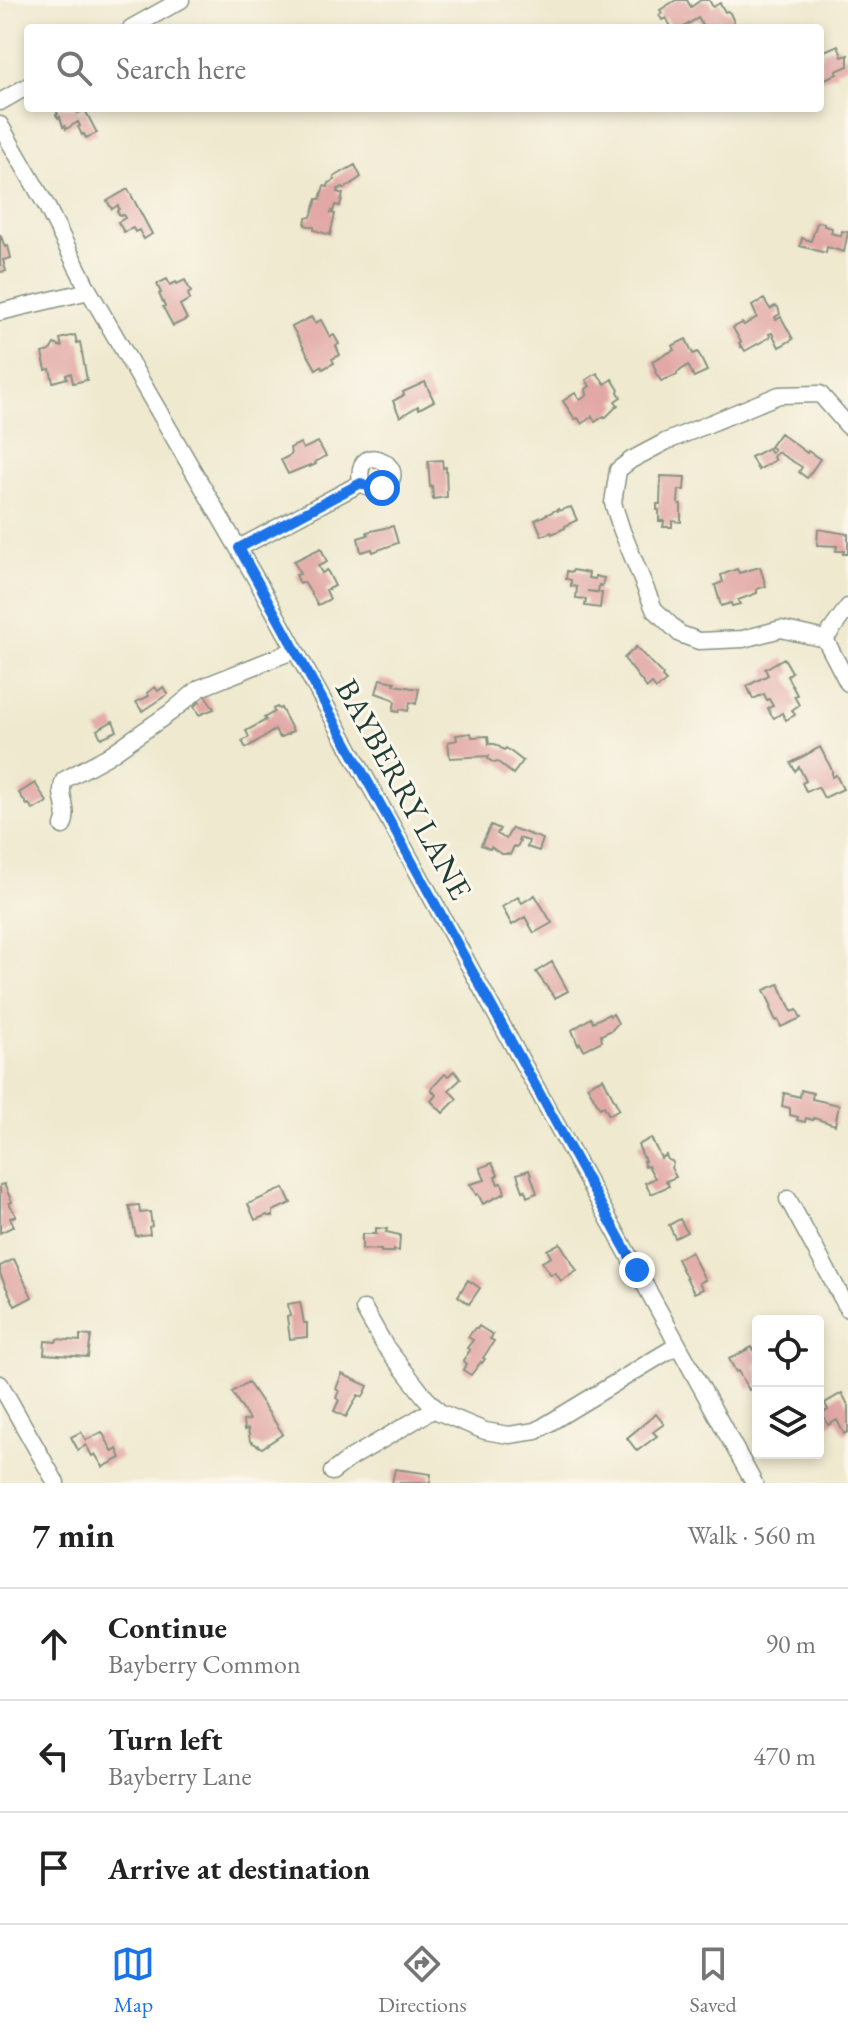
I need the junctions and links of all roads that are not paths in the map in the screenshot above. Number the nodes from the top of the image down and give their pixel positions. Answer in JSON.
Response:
{"nodes":[{"id":1,"x":181,"y":0,"type":"edge"},
{"id":2,"x":138,"y":24,"type":"edge"},
{"id":3,"x":24,"y":88,"type":"edge"},
{"id":4,"x":0,"y":102,"type":"edge"},
{"id":5,"x":0,"y":125,"type":"edge"},
{"id":6,"x":89,"y":291,"type":"junction"},
{"id":7,"x":0,"y":312,"type":"edge"},
{"id":8,"x":848,"y":426,"type":"edge"},
{"id":9,"x":361,"y":483,"type":"dead end"},
{"id":10,"x":239,"y":548,"type":"junction"},
{"id":11,"x":848,"y":607,"type":"edge"},
{"id":12,"x":825,"y":639,"type":"junction"},
{"id":13,"x":295,"y":650,"type":"junction"},
{"id":14,"x":848,"y":683,"type":"edge"},
{"id":15,"x":63,"y":826,"type":"dead end"},
{"id":16,"x":788,"y":1199,"type":"dead end"},
{"id":17,"x":364,"y":1309,"type":"dead end"},
{"id":18,"x":848,"y":1309,"type":"edge"},
{"id":19,"x":678,"y":1345,"type":"junction"},
{"id":20,"x":0,"y":1384,"type":"edge"},
{"id":21,"x":436,"y":1408,"type":"junction"},
{"id":22,"x":332,"y":1472,"type":"dead end"},
{"id":23,"x":56,"y":1483,"type":"edge"},
{"id":24,"x":754,"y":1483,"type":"edge"}],
"edges":[{"from":1,"to":2,"type":"street"},
{"from":3,"to":4,"type":"street"},
{"from":5,"to":6,"type":"street","name":"BAYBERRY LANE"},
{"from":6,"to":7,"type":"street"},
{"from":6,"to":10,"type":"street","name":"BAYBERRY LANE"},
{"from":8,"to":12,"type":"street"},
{"from":9,"to":10,"type":"street"},
{"from":10,"to":13,"type":"street","name":"BAYBERRY LANE"},
{"from":11,"to":12,"type":"street"},
{"from":12,"to":14,"type":"street"},
{"from":13,"to":15,"type":"street"},
{"from":13,"to":19,"type":"street","name":"BAYBERRY LANE"},
{"from":16,"to":18,"type":"street"},
{"from":17,"to":21,"type":"street"},
{"from":19,"to":21,"type":"street"},
{"from":19,"to":24,"type":"street","name":"BAYBERRY LANE"},
{"from":20,"to":23,"type":"street"},
{"from":21,"to":22,"type":"street"}]}
